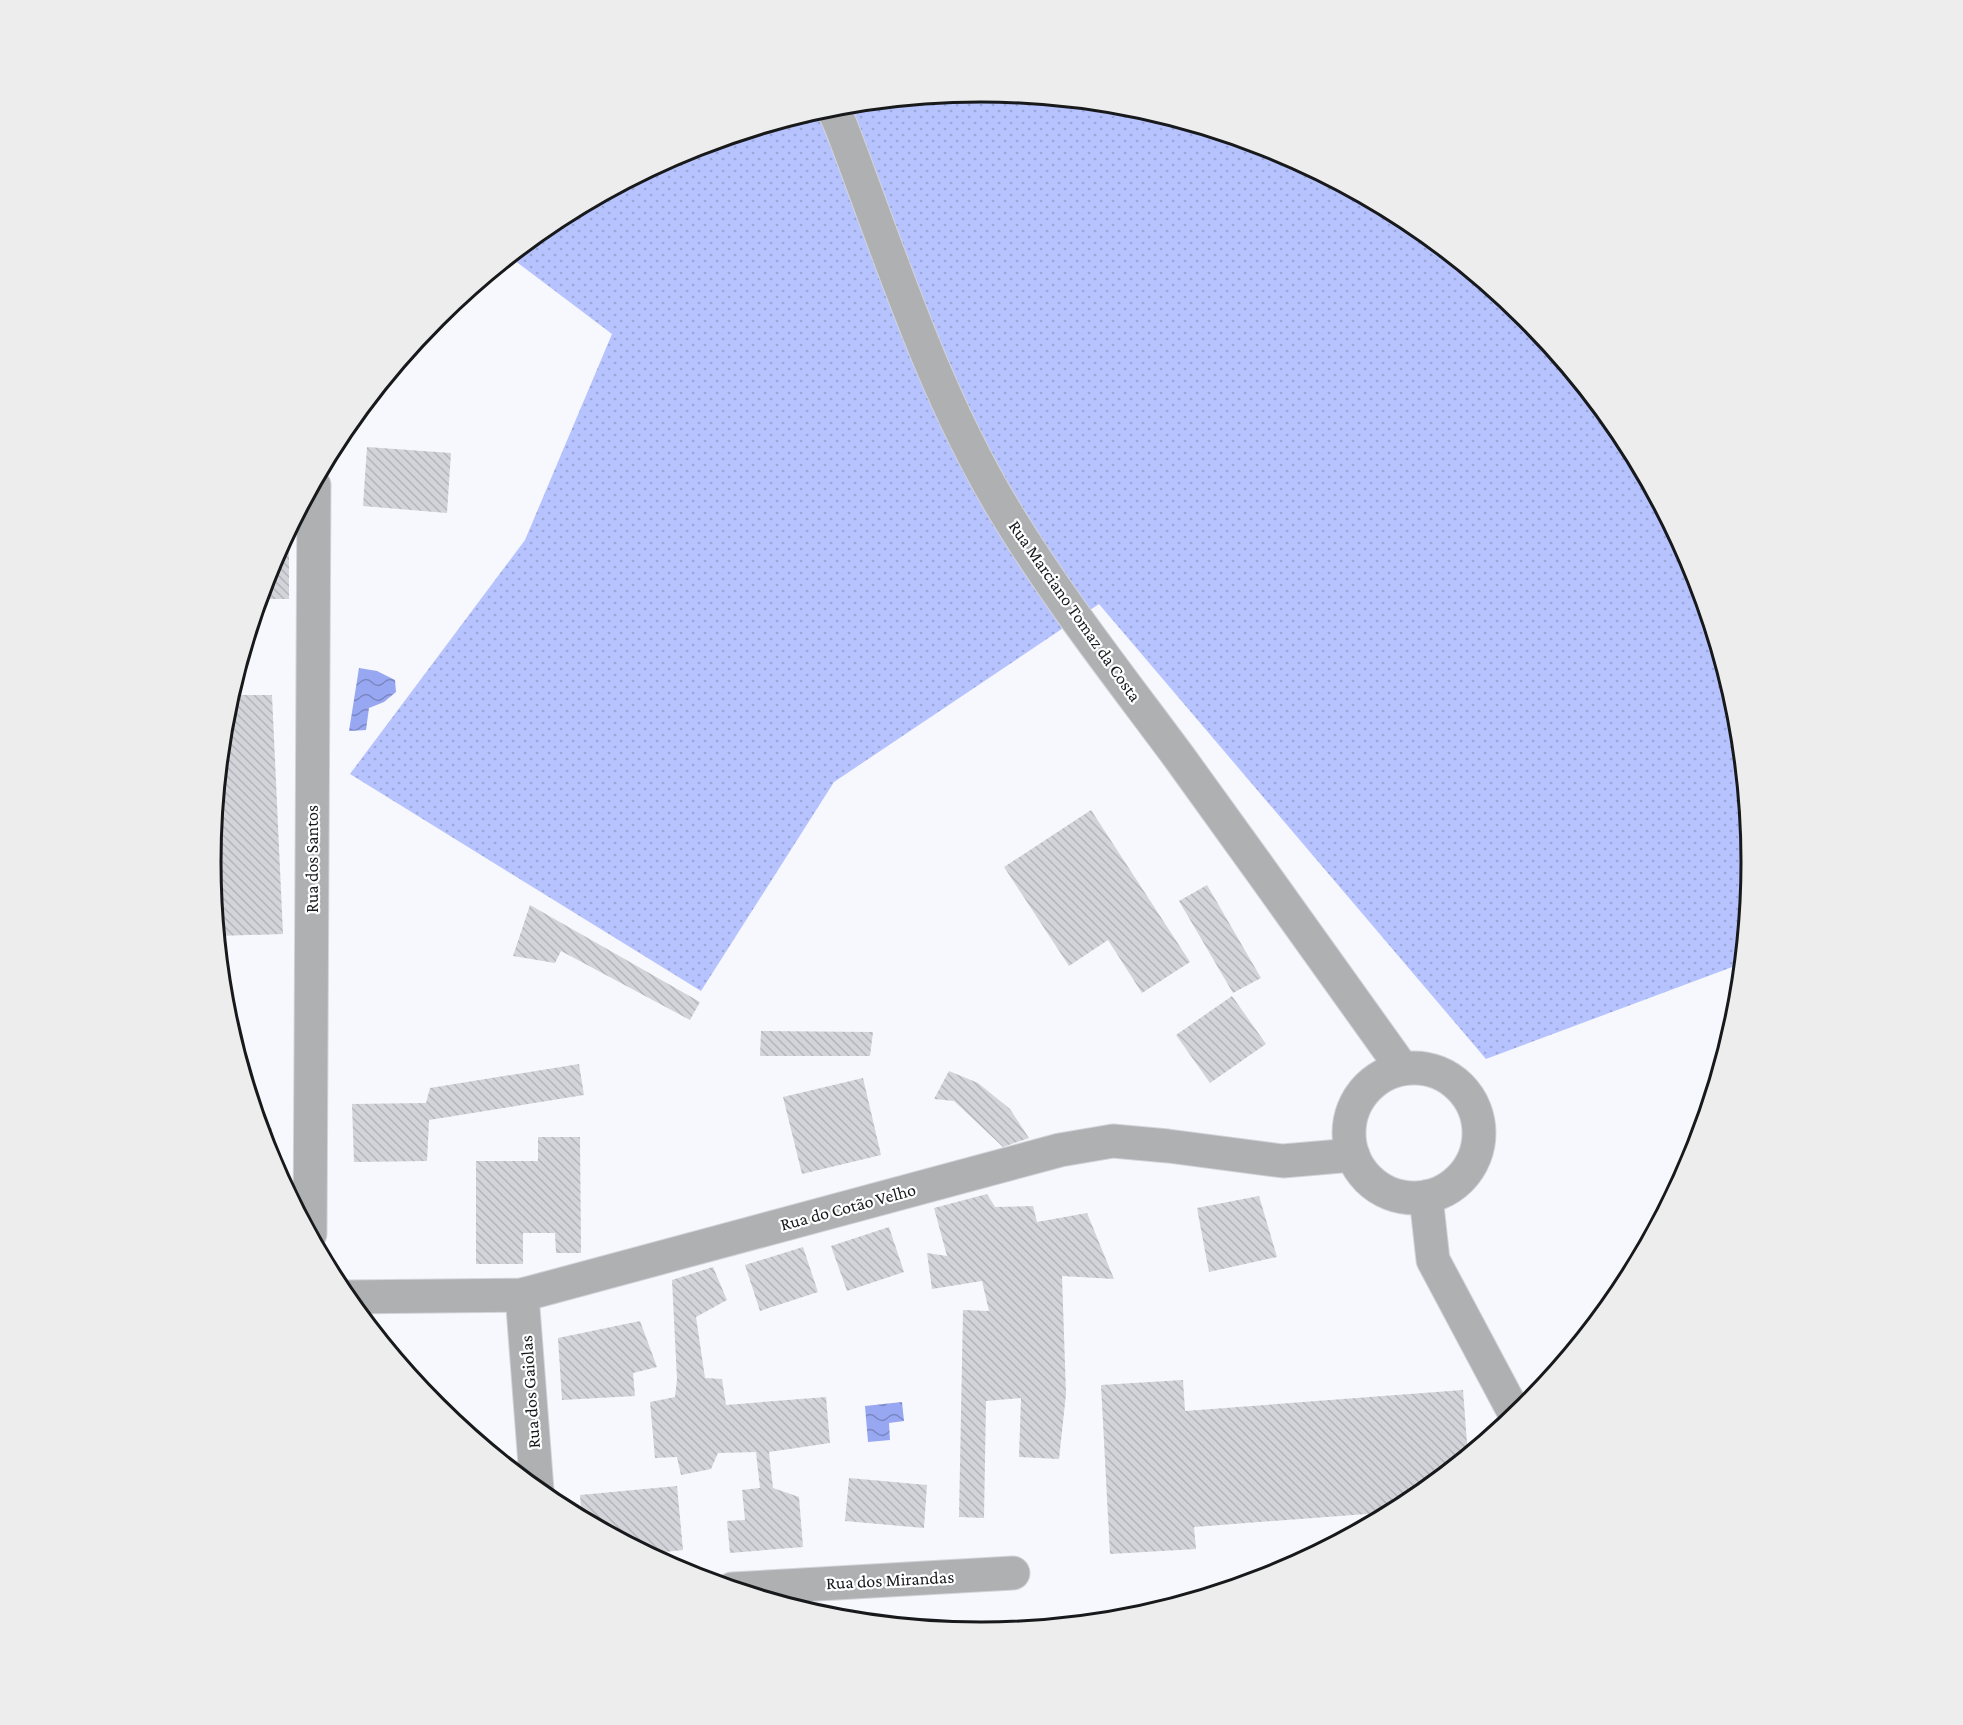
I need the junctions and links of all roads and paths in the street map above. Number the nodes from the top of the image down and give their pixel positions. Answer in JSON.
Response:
{"nodes":[{"id":1,"x":837,"y":116,"type":"edge"},
{"id":2,"x":314,"y":499,"type":"edge"},
{"id":3,"x":1402,"y":1068,"type":"junction"},
{"id":4,"x":1353,"y":1155,"type":"junction"},
{"id":5,"x":1426,"y":1197,"type":"junction"},
{"id":6,"x":310,"y":1219,"type":"edge"},
{"id":7,"x":522,"y":1295,"type":"junction"},
{"id":8,"x":358,"y":1297,"type":"edge"},
{"id":9,"x":1511,"y":1407,"type":"edge"},
{"id":10,"x":536,"y":1478,"type":"edge"},
{"id":11,"x":1013,"y":1573,"type":"dead end"},
{"id":12,"x":751,"y":1587,"type":"edge"}],
"edges":[{"from":1,"to":3,"type":"street","name":"Rua Marciano Tomaz da Costa"},
{"from":2,"to":6,"type":"street","name":"Rua dos Santos"},
{"from":3,"to":4,"type":"street"},
{"from":3,"to":5,"type":"street"},
{"from":4,"to":5,"type":"street"},
{"from":4,"to":7,"type":"street","name":"Rua do Cotão Velho"},
{"from":5,"to":9,"type":"street"},
{"from":7,"to":8,"type":"street","name":"Rua do Cotão Velho"},
{"from":7,"to":10,"type":"street","name":"Rua dos Gaiolas"},
{"from":11,"to":12,"type":"street","name":"Rua dos Mirandas"}]}
